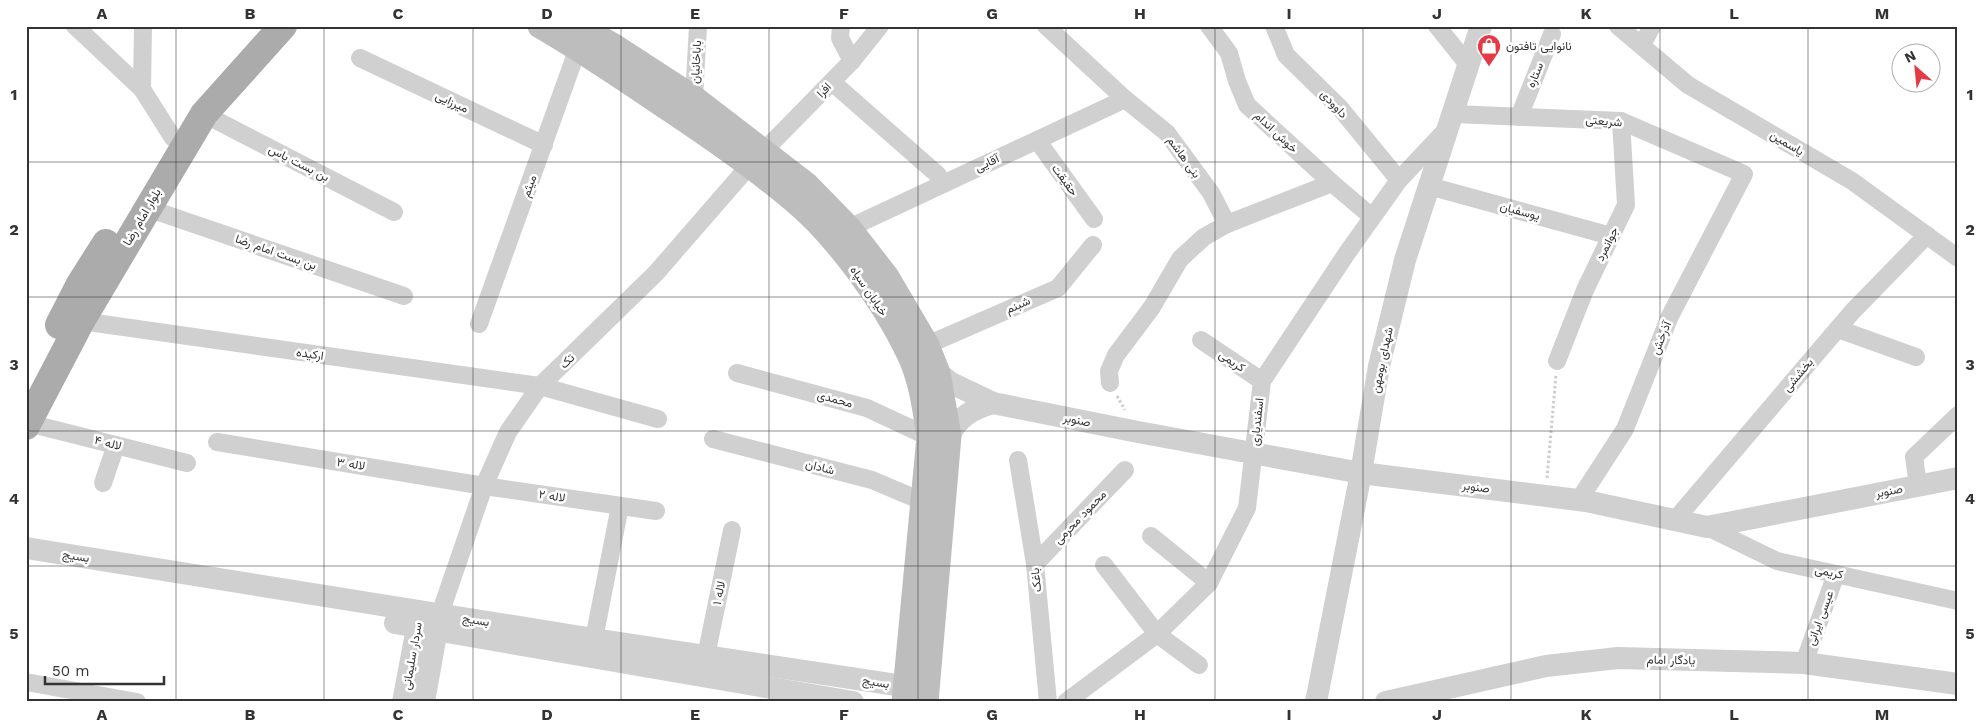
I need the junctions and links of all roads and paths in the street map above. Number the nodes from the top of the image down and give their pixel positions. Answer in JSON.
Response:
{"nodes":[{"id":1,"x":76,"y":26,"type":"edge"},
{"id":2,"x":143,"y":26,"type":"edge"},
{"id":3,"x":260,"y":26,"type":"edge"},
{"id":4,"x":283,"y":26,"type":"edge"},
{"id":5,"x":540,"y":26,"type":"edge"},
{"id":6,"x":698,"y":26,"type":"edge"},
{"id":7,"x":841,"y":26,"type":"edge"},
{"id":8,"x":880,"y":26,"type":"edge"},
{"id":9,"x":1046,"y":26,"type":"edge"},
{"id":10,"x":1209,"y":26,"type":"edge"},
{"id":11,"x":1274,"y":26,"type":"edge"},
{"id":12,"x":1437,"y":26,"type":"edge"},
{"id":13,"x":1482,"y":26,"type":"edge"},
{"id":14,"x":1618,"y":26,"type":"edge"},
{"id":15,"x":1652,"y":26,"type":"edge"},
{"id":16,"x":1552,"y":34,"type":"dead end"},
{"id":17,"x":578,"y":37,"type":"edge"},
{"id":18,"x":1642,"y":45,"type":"junction"},
{"id":19,"x":360,"y":58,"type":"dead end"},
{"id":20,"x":852,"y":61,"type":"junction"},
{"id":21,"x":1469,"y":66,"type":"junction"},
{"id":22,"x":832,"y":82,"type":"junction"},
{"id":23,"x":142,"y":89,"type":"junction"},
{"id":24,"x":694,"y":98,"type":"junction"},
{"id":25,"x":1125,"y":99,"type":"junction"},
{"id":26,"x":199,"y":110,"type":"junction"},
{"id":27,"x":1519,"y":117,"type":"junction"},
{"id":28,"x":1451,"y":121,"type":"junction"},
{"id":29,"x":1621,"y":121,"type":"junction"},
{"id":30,"x":1036,"y":140,"type":"junction"},
{"id":31,"x":544,"y":145,"type":"junction"},
{"id":32,"x":168,"y":155,"type":"junction"},
{"id":33,"x":757,"y":159,"type":"junction"},
{"id":34,"x":1744,"y":174,"type":"joint"},
{"id":35,"x":938,"y":175,"type":"dead end"},
{"id":36,"x":1398,"y":180,"type":"junction"},
{"id":37,"x":1332,"y":183,"type":"junction"},
{"id":38,"x":1429,"y":186,"type":"junction"},
{"id":39,"x":147,"y":208,"type":"junction"},
{"id":40,"x":394,"y":212,"type":"dead end"},
{"id":41,"x":1372,"y":217,"type":"junction"},
{"id":42,"x":1094,"y":219,"type":"dead end"},
{"id":43,"x":1227,"y":224,"type":"junction"},
{"id":44,"x":849,"y":228,"type":"junction"},
{"id":45,"x":1927,"y":235,"type":"junction"},
{"id":46,"x":1611,"y":236,"type":"junction"},
{"id":47,"x":1094,"y":245,"type":"dead end"},
{"id":48,"x":1958,"y":258,"type":"edge"},
{"id":49,"x":404,"y":296,"type":"dead end"},
{"id":50,"x":80,"y":322,"type":"junction"},
{"id":51,"x":478,"y":324,"type":"dead end"},
{"id":52,"x":1838,"y":329,"type":"junction"},
{"id":53,"x":1201,"y":340,"type":"dead end"},
{"id":54,"x":927,"y":345,"type":"junction"},
{"id":55,"x":1916,"y":357,"type":"dead end"},
{"id":56,"x":1557,"y":361,"type":"joint"},
{"id":57,"x":737,"y":373,"type":"dead end"},
{"id":58,"x":938,"y":373,"type":"junction"},
{"id":59,"x":1262,"y":381,"type":"junction"},
{"id":60,"x":1110,"y":383,"type":"joint"},
{"id":61,"x":540,"y":386,"type":"junction"},
{"id":62,"x":26,"y":389,"type":"edge"},
{"id":63,"x":993,"y":403,"type":"junction"},
{"id":64,"x":1958,"y":415,"type":"edge"},
{"id":65,"x":658,"y":419,"type":"dead end"},
{"id":66,"x":27,"y":424,"type":"edge"},
{"id":67,"x":1138,"y":432,"type":"junction"},
{"id":68,"x":939,"y":436,"type":"junction"},
{"id":69,"x":713,"y":439,"type":"dead end"},
{"id":70,"x":217,"y":442,"type":"dead end"},
{"id":71,"x":116,"y":445,"type":"junction"},
{"id":72,"x":1254,"y":453,"type":"junction"},
{"id":73,"x":1018,"y":460,"type":"dead end"},
{"id":74,"x":187,"y":463,"type":"dead end"},
{"id":75,"x":1125,"y":470,"type":"dead end"},
{"id":76,"x":1361,"y":473,"type":"junction"},
{"id":77,"x":1958,"y":478,"type":"edge"},
{"id":78,"x":103,"y":484,"type":"dead end"},
{"id":79,"x":1918,"y":485,"type":"junction"},
{"id":80,"x":484,"y":486,"type":"junction"},
{"id":81,"x":1546,"y":496,"type":"junction"},
{"id":82,"x":1579,"y":500,"type":"junction"},
{"id":83,"x":924,"y":502,"type":"junction"},
{"id":84,"x":620,"y":506,"type":"junction"},
{"id":85,"x":656,"y":511,"type":"dead end"},
{"id":86,"x":1675,"y":520,"type":"junction"},
{"id":87,"x":1706,"y":527,"type":"junction"},
{"id":88,"x":732,"y":530,"type":"dead end"},
{"id":89,"x":1151,"y":536,"type":"dead end"},
{"id":90,"x":26,"y":548,"type":"edge"},
{"id":91,"x":26,"y":562,"type":"edge"},
{"id":92,"x":1035,"y":564,"type":"junction"},
{"id":93,"x":1104,"y":565,"type":"dead end"},
{"id":94,"x":1836,"y":574,"type":"junction"},
{"id":95,"x":1209,"y":583,"type":"junction"},
{"id":96,"x":1958,"y":601,"type":"edge"},
{"id":97,"x":428,"y":620,"type":"junction"},
{"id":98,"x":1157,"y":634,"type":"junction"},
{"id":99,"x":594,"y":639,"type":"junction"},
{"id":100,"x":706,"y":656,"type":"junction"},
{"id":101,"x":1804,"y":663,"type":"junction"},
{"id":102,"x":1199,"y":665,"type":"dead end"},
{"id":103,"x":26,"y":682,"type":"edge"},
{"id":104,"x":1958,"y":684,"type":"edge"},
{"id":105,"x":916,"y":695,"type":"edge"},
{"id":106,"x":86,"y":697,"type":"edge"},
{"id":107,"x":137,"y":702,"type":"edge"},
{"id":108,"x":404,"y":702,"type":"edge"},
{"id":109,"x":424,"y":702,"type":"edge"},
{"id":110,"x":853,"y":702,"type":"edge"},
{"id":111,"x":1048,"y":702,"type":"edge"},
{"id":112,"x":1066,"y":702,"type":"edge"},
{"id":113,"x":1316,"y":702,"type":"edge"},
{"id":114,"x":1386,"y":702,"type":"edge"}],
"edges":[{"from":1,"to":23,"type":"street"},
{"from":2,"to":23,"type":"street"},
{"from":3,"to":26,"type":"main road","name":"بلوار امام رضا"},
{"from":4,"to":26,"type":"main road","name":"بلوار امام رضا"},
{"from":5,"to":17,"type":"main road","name":"خیابان سپاه"},
{"from":6,"to":24,"type":"street","name":"باباخانیان"},
{"from":7,"to":20,"type":"street"},
{"from":8,"to":20,"type":"street","name":"افرا"},
{"from":9,"to":25,"type":"street","name":"بنی هاشم"},
{"from":10,"to":37,"type":"street","name":"خوش اندام"},
{"from":11,"to":36,"type":"street","name":"داوودی"},
{"from":12,"to":21,"type":"street"},
{"from":13,"to":21,"type":"street","name":"شهدای بومهن"},
{"from":14,"to":18,"type":"street","name":"یاسمین"},
{"from":15,"to":18,"type":"street"},
{"from":16,"to":27,"type":"street","name":"ستاره"},
{"from":17,"to":24,"type":"main road","name":"خیابان سپاه"},
{"from":17,"to":31,"type":"street","name":"میثم"},
{"from":17,"to":33,"type":"main road","name":"خیابان سپاه"},
{"from":18,"to":45,"type":"street","name":"یاسمین"},
{"from":19,"to":31,"type":"street","name":"میرزایی"},
{"from":20,"to":22,"type":"street","name":"افرا"},
{"from":21,"to":28,"type":"street","name":"شهدای بومهن"},
{"from":22,"to":33,"type":"street","name":"افرا"},
{"from":22,"to":35,"type":"street"},
{"from":23,"to":32,"type":"street"},
{"from":24,"to":33,"type":"main road","name":"خیابان سپاه"},
{"from":25,"to":30,"type":"street","name":"آقایی"},
{"from":25,"to":43,"type":"street","name":"بنی هاشم"},
{"from":26,"to":32,"type":"main road","name":"بلوار امام رضا"},
{"from":26,"to":40,"type":"street","name":"بن بست یاس"},
{"from":27,"to":28,"type":"street","name":"شریعتی"},
{"from":27,"to":29,"type":"street","name":"شریعتی"},
{"from":28,"to":36,"type":"street","name":"اسفندیاری"},
{"from":28,"to":38,"type":"street","name":"شهدای بومهن"},
{"from":29,"to":34,"type":"street","name":"شریعتی"},
{"from":29,"to":46,"type":"street","name":"جوانمرد"},
{"from":30,"to":42,"type":"street","name":"حقیقت"},
{"from":30,"to":44,"type":"street","name":"آقایی"},
{"from":31,"to":51,"type":"street","name":"میثم"},
{"from":32,"to":39,"type":"main road","name":"بلوار امام رضا"},
{"from":32,"to":62,"type":"main road","name":"بلوار امام رضا"},
{"from":33,"to":44,"type":"main road","name":"خیابان سپاه"},
{"from":33,"to":61,"type":"street","name":"تک"},
{"from":33,"to":68,"type":"main road","name":"خیابان سپاه"},
{"from":34,"to":82,"type":"street","name":"آذرخش"},
{"from":36,"to":41,"type":"street","name":"اسفندیاری"},
{"from":37,"to":41,"type":"street","name":"خوش اندام"},
{"from":37,"to":43,"type":"street"},
{"from":38,"to":46,"type":"street","name":"یوسفیان"},
{"from":38,"to":76,"type":"street","name":"شهدای بومهن"},
{"from":39,"to":49,"type":"street","name":"بن بست امام رضا"},
{"from":39,"to":50,"type":"main road","name":"بلوار امام رضا"},
{"from":41,"to":59,"type":"street","name":"اسفندیاری"},
{"from":43,"to":60,"type":"street"},
{"from":44,"to":54,"type":"main road","name":"خیابان سپاه"},
{"from":45,"to":48,"type":"street","name":"یاسمین"},
{"from":45,"to":52,"type":"street","name":"بخششی"},
{"from":46,"to":56,"type":"street","name":"جوانمرد"},
{"from":47,"to":54,"type":"street","name":"شبنم"},
{"from":50,"to":61,"type":"street","name":"ارکیده"},
{"from":50,"to":66,"type":"main road","name":"بلوار امام رضا"},
{"from":52,"to":55,"type":"street"},
{"from":52,"to":86,"type":"street","name":"بخششی"},
{"from":53,"to":59,"type":"street","name":"کریمی"},
{"from":54,"to":58,"type":"main road","name":"خیابان سپاه"},
{"from":56,"to":81,"type":"path"},
{"from":57,"to":68,"type":"street","name":"محمدی"},
{"from":58,"to":63,"type":"street","name":"صنوبر"},
{"from":58,"to":68,"type":"main road","name":"خیابان سپاه"},
{"from":59,"to":72,"type":"street","name":"اسفندیاری"},
{"from":60,"to":67,"type":"path"},
{"from":61,"to":65,"type":"street","name":"ارکیده"},
{"from":61,"to":80,"type":"street","name":"تک"},
{"from":63,"to":67,"type":"street","name":"صنوبر"},
{"from":63,"to":68,"type":"street"},
{"from":64,"to":79,"type":"street"},
{"from":66,"to":71,"type":"street","name":"لاله ۴"},
{"from":67,"to":72,"type":"street","name":"صنوبر"},
{"from":68,"to":83,"type":"main road","name":"خیابان سپاه"},
{"from":68,"to":105,"type":"main road","name":"خیابان سپاه"},
{"from":69,"to":83,"type":"street","name":"شادان"},
{"from":70,"to":80,"type":"street","name":"لاله ۳"},
{"from":71,"to":74,"type":"street","name":"لاله ۴"},
{"from":71,"to":78,"type":"street"},
{"from":72,"to":76,"type":"street","name":"صنوبر"},
{"from":72,"to":95,"type":"street","name":"اسفندیاری"},
{"from":73,"to":92,"type":"street","name":"باغک"},
{"from":75,"to":92,"type":"street","name":"محمود محرمی"},
{"from":76,"to":81,"type":"street","name":"صنوبر"},
{"from":76,"to":113,"type":"street","name":"شهدای بومهن"},
{"from":77,"to":79,"type":"street","name":"صنوبر"},
{"from":79,"to":87,"type":"street","name":"صنوبر"},
{"from":80,"to":84,"type":"street","name":"لاله ۲"},
{"from":80,"to":97,"type":"street","name":"تک"},
{"from":81,"to":82,"type":"street","name":"صنوبر"},
{"from":82,"to":86,"type":"street","name":"صنوبر"},
{"from":83,"to":105,"type":"main road","name":"خیابان سپاه"},
{"from":84,"to":85,"type":"street","name":"لاله ۲"},
{"from":84,"to":99,"type":"street"},
{"from":86,"to":87,"type":"street","name":"صنوبر"},
{"from":87,"to":94,"type":"street","name":"کریمی"},
{"from":88,"to":100,"type":"street","name":"لاله ۱"},
{"from":89,"to":95,"type":"street"},
{"from":90,"to":97,"type":"street","name":"بسیج"},
{"from":91,"to":97,"type":"street","name":"بسیج"},
{"from":92,"to":111,"type":"street","name":"باغک"},
{"from":93,"to":98,"type":"street"},
{"from":94,"to":96,"type":"street","name":"کریمی"},
{"from":94,"to":101,"type":"street","name":"عیسی ایرانی"},
{"from":95,"to":98,"type":"street","name":"اسفندیاری"},
{"from":97,"to":99,"type":"street","name":"بسیج"},
{"from":97,"to":108,"type":"street","name":"سردار سلیمانی"},
{"from":97,"to":109,"type":"street","name":"سردار سلیمانی"},
{"from":97,"to":110,"type":"street","name":"بسیج"},
{"from":98,"to":102,"type":"street"},
{"from":98,"to":112,"type":"street","name":"اسفندیاری"},
{"from":99,"to":100,"type":"street","name":"بسیج"},
{"from":100,"to":105,"type":"street","name":"بسیج"},
{"from":101,"to":104,"type":"street","name":"یادگار امام"},
{"from":101,"to":114,"type":"street","name":"یادگار امام"},
{"from":103,"to":106,"type":"street"},
{"from":106,"to":107,"type":"street"}]}
